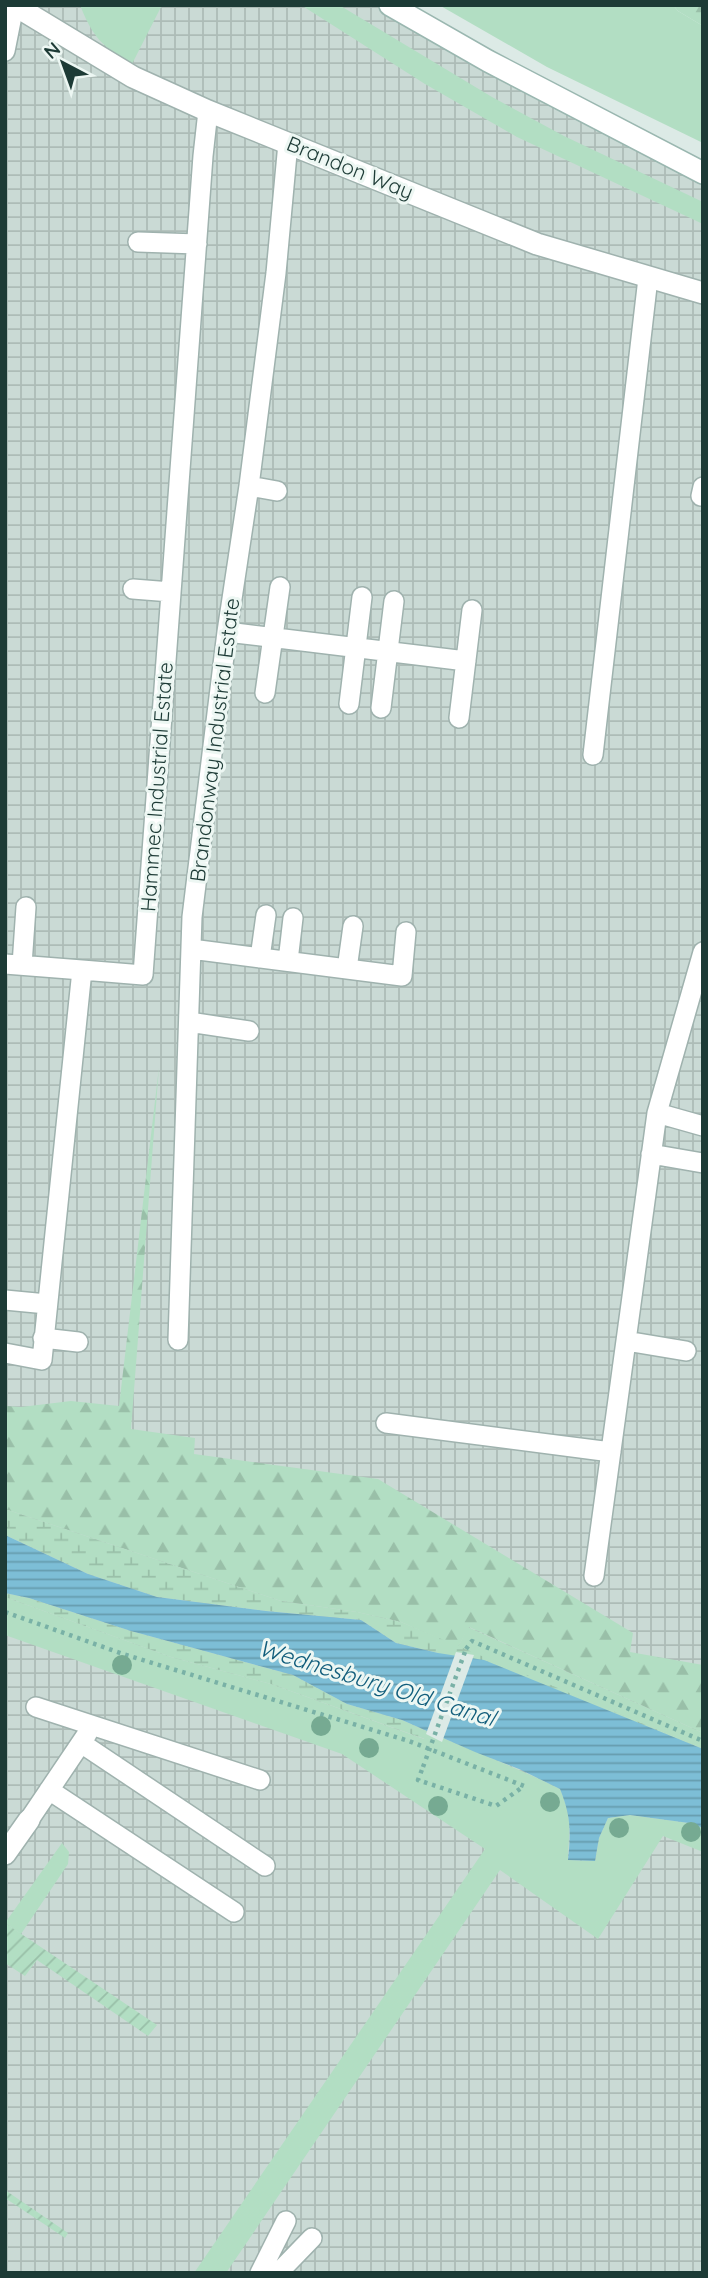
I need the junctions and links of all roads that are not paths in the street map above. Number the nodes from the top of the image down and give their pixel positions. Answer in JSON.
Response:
{"nodes":[{"id":1,"x":390,"y":5,"type":"edge"},
{"id":2,"x":14,"y":6,"type":"edge"},
{"id":3,"x":5,"y":51,"type":"edge"},
{"id":4,"x":208,"y":111,"type":"junction"},
{"id":5,"x":288,"y":144,"type":"junction"},
{"id":6,"x":703,"y":173,"type":"edge"},
{"id":7,"x":138,"y":242,"type":"dead end"},
{"id":8,"x":197,"y":244,"type":"junction"},
{"id":9,"x":648,"y":278,"type":"junction"},
{"id":10,"x":703,"y":293,"type":"edge"},
{"id":11,"x":249,"y":486,"type":"junction"},
{"id":12,"x":277,"y":491,"type":"dead end"},
{"id":13,"x":280,"y":587,"type":"dead end"},
{"id":14,"x":133,"y":589,"type":"dead end"},
{"id":15,"x":171,"y":593,"type":"junction"},
{"id":16,"x":362,"y":597,"type":"dead end"},
{"id":17,"x":394,"y":601,"type":"dead end"},
{"id":18,"x":472,"y":610,"type":"dead end"},
{"id":19,"x":227,"y":632,"type":"junction"},
{"id":20,"x":273,"y":638,"type":"junction"},
{"id":21,"x":356,"y":647,"type":"junction"},
{"id":22,"x":388,"y":651,"type":"junction"},
{"id":23,"x":466,"y":661,"type":"junction"},
{"id":24,"x":265,"y":693,"type":"dead end"},
{"id":25,"x":349,"y":704,"type":"dead end"},
{"id":26,"x":381,"y":708,"type":"dead end"},
{"id":27,"x":459,"y":718,"type":"dead end"},
{"id":28,"x":593,"y":755,"type":"dead end"},
{"id":29,"x":26,"y":907,"type":"dead end"},
{"id":30,"x":266,"y":915,"type":"dead end"},
{"id":31,"x":293,"y":918,"type":"dead end"},
{"id":32,"x":353,"y":926,"type":"dead end"},
{"id":33,"x":406,"y":932,"type":"dead end"},
{"id":34,"x":191,"y":949,"type":"junction"},
{"id":35,"x":703,"y":952,"type":"edge"},
{"id":36,"x":260,"y":958,"type":"junction"},
{"id":37,"x":288,"y":961,"type":"junction"},
{"id":38,"x":14,"y":965,"type":"edge"},
{"id":39,"x":347,"y":969,"type":"junction"},
{"id":40,"x":82,"y":970,"type":"junction"},
{"id":41,"x":189,"y":1022,"type":"junction"},
{"id":42,"x":249,"y":1031,"type":"dead end"},
{"id":43,"x":657,"y":1113,"type":"junction"},
{"id":44,"x":703,"y":1126,"type":"edge"},
{"id":45,"x":651,"y":1154,"type":"junction"},
{"id":46,"x":703,"y":1163,"type":"edge"},
{"id":47,"x":5,"y":1300,"type":"edge"},
{"id":48,"x":47,"y":1304,"type":"junction"},
{"id":49,"x":43,"y":1338,"type":"junction"},
{"id":50,"x":178,"y":1340,"type":"dead end"},
{"id":51,"x":626,"y":1340,"type":"junction"},
{"id":52,"x":78,"y":1342,"type":"dead end"},
{"id":53,"x":686,"y":1351,"type":"dead end"},
{"id":54,"x":5,"y":1353,"type":"edge"},
{"id":55,"x":386,"y":1423,"type":"dead end"},
{"id":56,"x":611,"y":1451,"type":"junction"},
{"id":57,"x":594,"y":1576,"type":"dead end"},
{"id":58,"x":36,"y":1707,"type":"dead end"},
{"id":59,"x":93,"y":1725,"type":"junction"},
{"id":60,"x":81,"y":1743,"type":"junction"},
{"id":61,"x":260,"y":1780,"type":"dead end"},
{"id":62,"x":49,"y":1790,"type":"junction"},
{"id":63,"x":29,"y":1820,"type":"joint"},
{"id":64,"x":5,"y":1854,"type":"edge"},
{"id":65,"x":265,"y":1866,"type":"dead end"},
{"id":66,"x":234,"y":1912,"type":"dead end"},
{"id":67,"x":286,"y":2221,"type":"dead end"},
{"id":68,"x":312,"y":2238,"type":"dead end"},
{"id":69,"x":260,"y":2273,"type":"edge"},
{"id":70,"x":278,"y":2273,"type":"edge"}],
"edges":[{"from":1,"to":6,"type":"street"},
{"from":2,"to":3,"type":"lane"},
{"from":2,"to":4,"type":"street","name":"Brandon Way"},
{"from":4,"to":5,"type":"street","name":"Brandon Way"},
{"from":4,"to":8,"type":"lane","name":"Hammec Industrial Estate"},
{"from":5,"to":9,"type":"street","name":"Brandon Way"},
{"from":5,"to":11,"type":"lane","name":"Brandonway Industrial Estate"},
{"from":7,"to":8,"type":"lane"},
{"from":8,"to":15,"type":"lane","name":"Hammec Industrial Estate"},
{"from":9,"to":10,"type":"street","name":"Brandon Way"},
{"from":9,"to":28,"type":"lane"},
{"from":11,"to":12,"type":"lane"},
{"from":11,"to":19,"type":"lane","name":"Brandonway Industrial Estate"},
{"from":13,"to":20,"type":"lane"},
{"from":14,"to":15,"type":"lane"},
{"from":15,"to":40,"type":"lane","name":"Hammec Industrial Estate"},
{"from":16,"to":21,"type":"lane"},
{"from":17,"to":22,"type":"lane"},
{"from":18,"to":23,"type":"lane"},
{"from":19,"to":20,"type":"lane"},
{"from":19,"to":34,"type":"lane","name":"Brandonway Industrial Estate"},
{"from":20,"to":21,"type":"lane"},
{"from":20,"to":24,"type":"lane"},
{"from":21,"to":22,"type":"lane"},
{"from":21,"to":25,"type":"lane"},
{"from":22,"to":23,"type":"lane"},
{"from":22,"to":26,"type":"lane"},
{"from":23,"to":27,"type":"lane"},
{"from":29,"to":38,"type":"lane"},
{"from":30,"to":36,"type":"lane"},
{"from":31,"to":37,"type":"lane"},
{"from":32,"to":39,"type":"lane"},
{"from":33,"to":39,"type":"lane"},
{"from":34,"to":36,"type":"lane"},
{"from":34,"to":41,"type":"lane","name":"Brandonway Industrial Estate"},
{"from":35,"to":43,"type":"lane"},
{"from":36,"to":37,"type":"lane"},
{"from":37,"to":39,"type":"lane"},
{"from":38,"to":40,"type":"lane"},
{"from":40,"to":48,"type":"lane"},
{"from":41,"to":42,"type":"lane"},
{"from":41,"to":50,"type":"lane","name":"Brandonway Industrial Estate"},
{"from":43,"to":44,"type":"lane"},
{"from":43,"to":45,"type":"lane"},
{"from":45,"to":46,"type":"lane"},
{"from":45,"to":51,"type":"lane"},
{"from":47,"to":48,"type":"lane"},
{"from":48,"to":49,"type":"lane"},
{"from":49,"to":52,"type":"lane"},
{"from":49,"to":54,"type":"lane"},
{"from":51,"to":53,"type":"lane"},
{"from":51,"to":56,"type":"lane"},
{"from":55,"to":56,"type":"lane"},
{"from":56,"to":57,"type":"lane"},
{"from":58,"to":59,"type":"lane"},
{"from":59,"to":60,"type":"lane"},
{"from":59,"to":61,"type":"lane"},
{"from":60,"to":62,"type":"lane"},
{"from":60,"to":65,"type":"lane"},
{"from":62,"to":63,"type":"lane"},
{"from":62,"to":66,"type":"lane"},
{"from":63,"to":64,"type":"street"},
{"from":67,"to":69,"type":"lane"},
{"from":68,"to":70,"type":"lane"}]}
